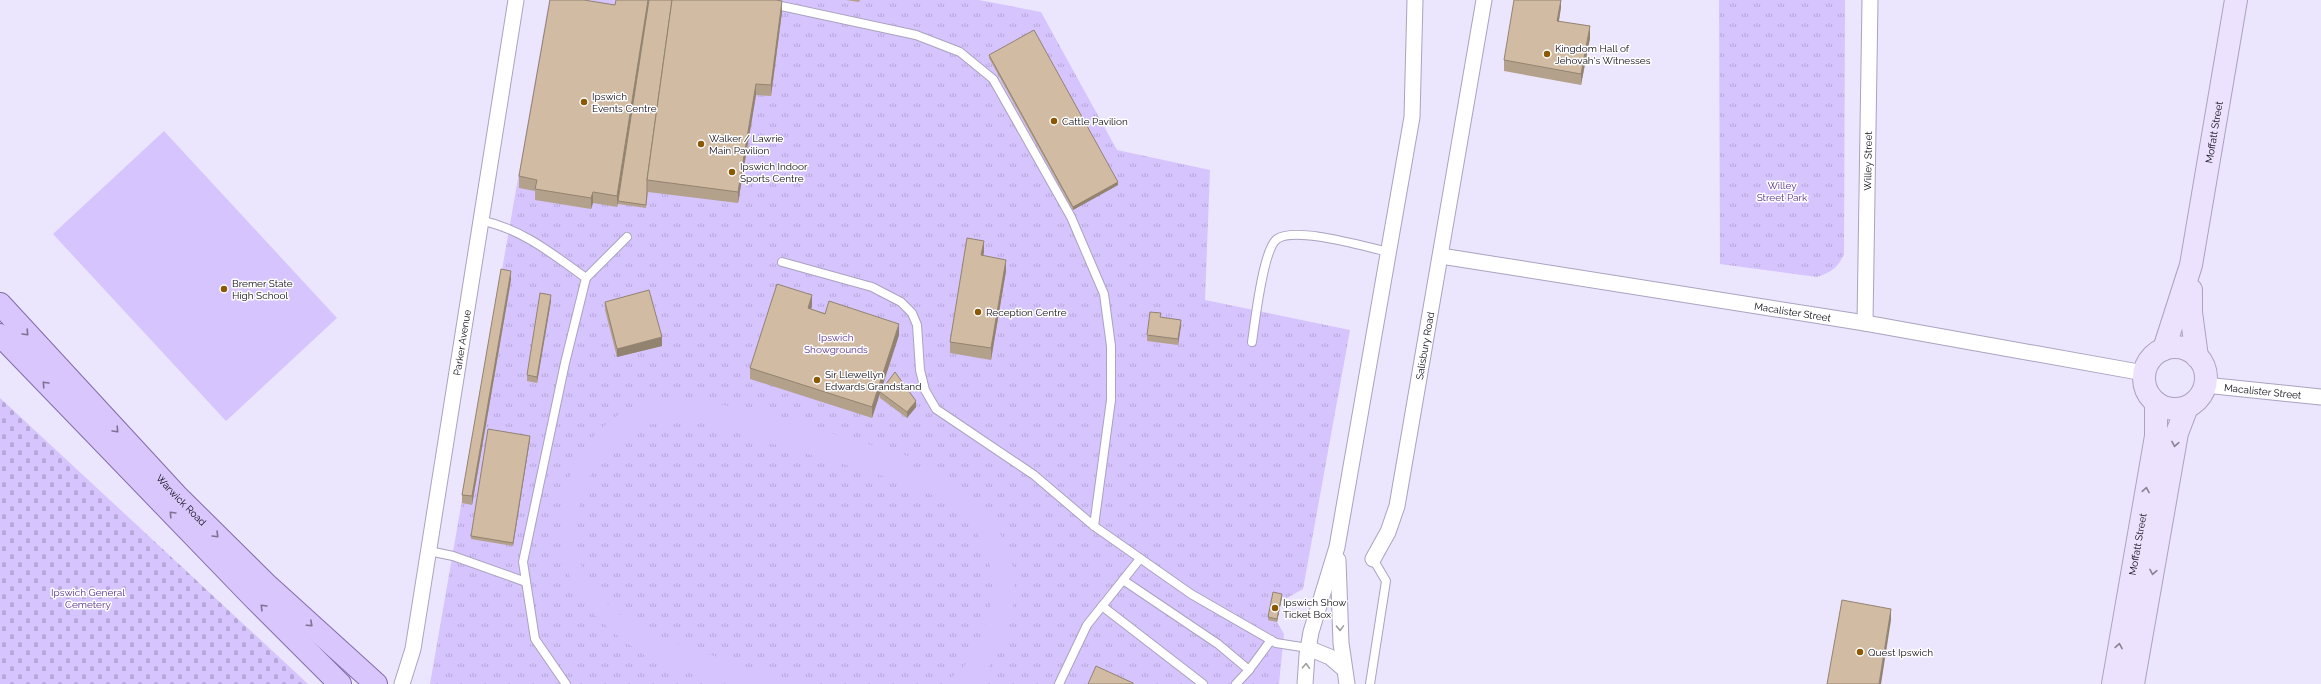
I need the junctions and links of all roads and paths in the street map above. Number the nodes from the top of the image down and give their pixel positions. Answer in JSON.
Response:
{"nodes":[{"id":1,"x":516,"y":0,"type":"edge"},
{"id":2,"x":1415,"y":0,"type":"edge"},
{"id":3,"x":1484,"y":0,"type":"edge"},
{"id":4,"x":1870,"y":0,"type":"edge"},
{"id":5,"x":2236,"y":0,"type":"edge"},
{"id":6,"x":762,"y":2,"type":"edge"},
{"id":7,"x":483,"y":221,"type":"junction"},
{"id":8,"x":627,"y":238,"type":"dead end"},
{"id":9,"x":1389,"y":252,"type":"junction"},
{"id":10,"x":1441,"y":256,"type":"junction"},
{"id":11,"x":782,"y":262,"type":"dead end"},
{"id":12,"x":2191,"y":265,"type":"junction"},
{"id":13,"x":586,"y":278,"type":"junction"},
{"id":14,"x":0,"y":304,"type":"edge"},
{"id":15,"x":1865,"y":323,"type":"junction"},
{"id":16,"x":0,"y":335,"type":"edge"},
{"id":17,"x":1252,"y":342,"type":"dead end"},
{"id":18,"x":2164,"y":349,"type":"junction"},
{"id":19,"x":2197,"y":356,"type":"junction"},
{"id":20,"x":2144,"y":373,"type":"junction"},
{"id":21,"x":2205,"y":385,"type":"junction"},
{"id":22,"x":2321,"y":397,"type":"edge"},
{"id":23,"x":2156,"y":403,"type":"junction"},
{"id":24,"x":2187,"y":407,"type":"junction"},
{"id":25,"x":1094,"y":526,"type":"junction"},
{"id":26,"x":1337,"y":547,"type":"junction"},
{"id":27,"x":429,"y":551,"type":"junction"},
{"id":28,"x":1373,"y":559,"type":"joint"},
{"id":29,"x":1139,"y":560,"type":"junction"},
{"id":30,"x":1123,"y":580,"type":"junction"},
{"id":31,"x":526,"y":582,"type":"junction"},
{"id":32,"x":1102,"y":606,"type":"junction"},
{"id":33,"x":1271,"y":640,"type":"junction"},
{"id":34,"x":1308,"y":648,"type":"junction"},
{"id":35,"x":1344,"y":669,"type":"junction"},
{"id":36,"x":1249,"y":670,"type":"junction"},
{"id":37,"x":340,"y":684,"type":"edge"},
{"id":38,"x":376,"y":684,"type":"edge"},
{"id":39,"x":402,"y":684,"type":"edge"},
{"id":40,"x":566,"y":684,"type":"edge"},
{"id":41,"x":1059,"y":684,"type":"edge"},
{"id":42,"x":1203,"y":684,"type":"edge"},
{"id":43,"x":1236,"y":684,"type":"edge"},
{"id":44,"x":1305,"y":684,"type":"edge"},
{"id":45,"x":1347,"y":684,"type":"edge"},
{"id":46,"x":1370,"y":684,"type":"edge"},
{"id":47,"x":2113,"y":684,"type":"edge"},
{"id":48,"x":2133,"y":684,"type":"edge"}],
"edges":[{"from":1,"to":7,"type":"street","name":"Parker Avenue"},
{"from":2,"to":9,"type":"street"},
{"from":3,"to":10,"type":"street","name":"Salisbury Road"},
{"from":4,"to":15,"type":"street","name":"Willey Street"},
{"from":5,"to":12,"type":"main road","name":"Moffatt Street"},
{"from":6,"to":25,"type":"lane"},
{"from":7,"to":13,"type":"lane"},
{"from":7,"to":27,"type":"street","name":"Parker Avenue"},
{"from":8,"to":13,"type":"lane"},
{"from":9,"to":17,"type":"lane"},
{"from":9,"to":26,"type":"street"},
{"from":10,"to":15,"type":"street","name":"Macalister Street"},
{"from":10,"to":28,"type":"street","name":"Salisbury Road"},
{"from":11,"to":25,"type":"lane"},
{"from":12,"to":18,"type":"main road","name":"Moffatt Street"},
{"from":12,"to":19,"type":"main road","name":"Moffatt Street"},
{"from":13,"to":31,"type":"lane"},
{"from":14,"to":38,"type":"main road","name":"Warwick Road","one_way":true},
{"from":15,"to":20,"type":"street","name":"Macalister Street"},
{"from":37,"to":16,"type":"main road","name":"Warwick Road","one_way":true},
{"from":18,"to":19,"type":"main road"},
{"from":18,"to":20,"type":"main road"},
{"from":19,"to":21,"type":"main road"},
{"from":20,"to":23,"type":"main road"},
{"from":21,"to":22,"type":"street","name":"Macalister Street"},
{"from":21,"to":24,"type":"main road"},
{"from":23,"to":24,"type":"main road"},
{"from":47,"to":23,"type":"main road","name":"Moffatt Street","one_way":true},
{"from":24,"to":48,"type":"main road","name":"Moffatt Street","one_way":true},
{"from":25,"to":29,"type":"lane"},
{"from":26,"to":34,"type":"street"},
{"from":26,"to":35,"type":"street","one_way":true},
{"from":27,"to":31,"type":"lane"},
{"from":27,"to":39,"type":"street","name":"Parker Avenue"},
{"from":28,"to":46,"type":"lane","name":"Salisbury Road"},
{"from":29,"to":30,"type":"lane"},
{"from":29,"to":33,"type":"lane"},
{"from":30,"to":32,"type":"lane"},
{"from":30,"to":36,"type":"lane"},
{"from":31,"to":40,"type":"lane"},
{"from":32,"to":41,"type":"lane"},
{"from":32,"to":42,"type":"lane"},
{"from":33,"to":34,"type":"lane"},
{"from":33,"to":36,"type":"lane"},
{"from":34,"to":35,"type":"street"},
{"from":44,"to":34,"type":"street","one_way":true},
{"from":35,"to":45,"type":"street"},
{"from":36,"to":43,"type":"lane"}]}
